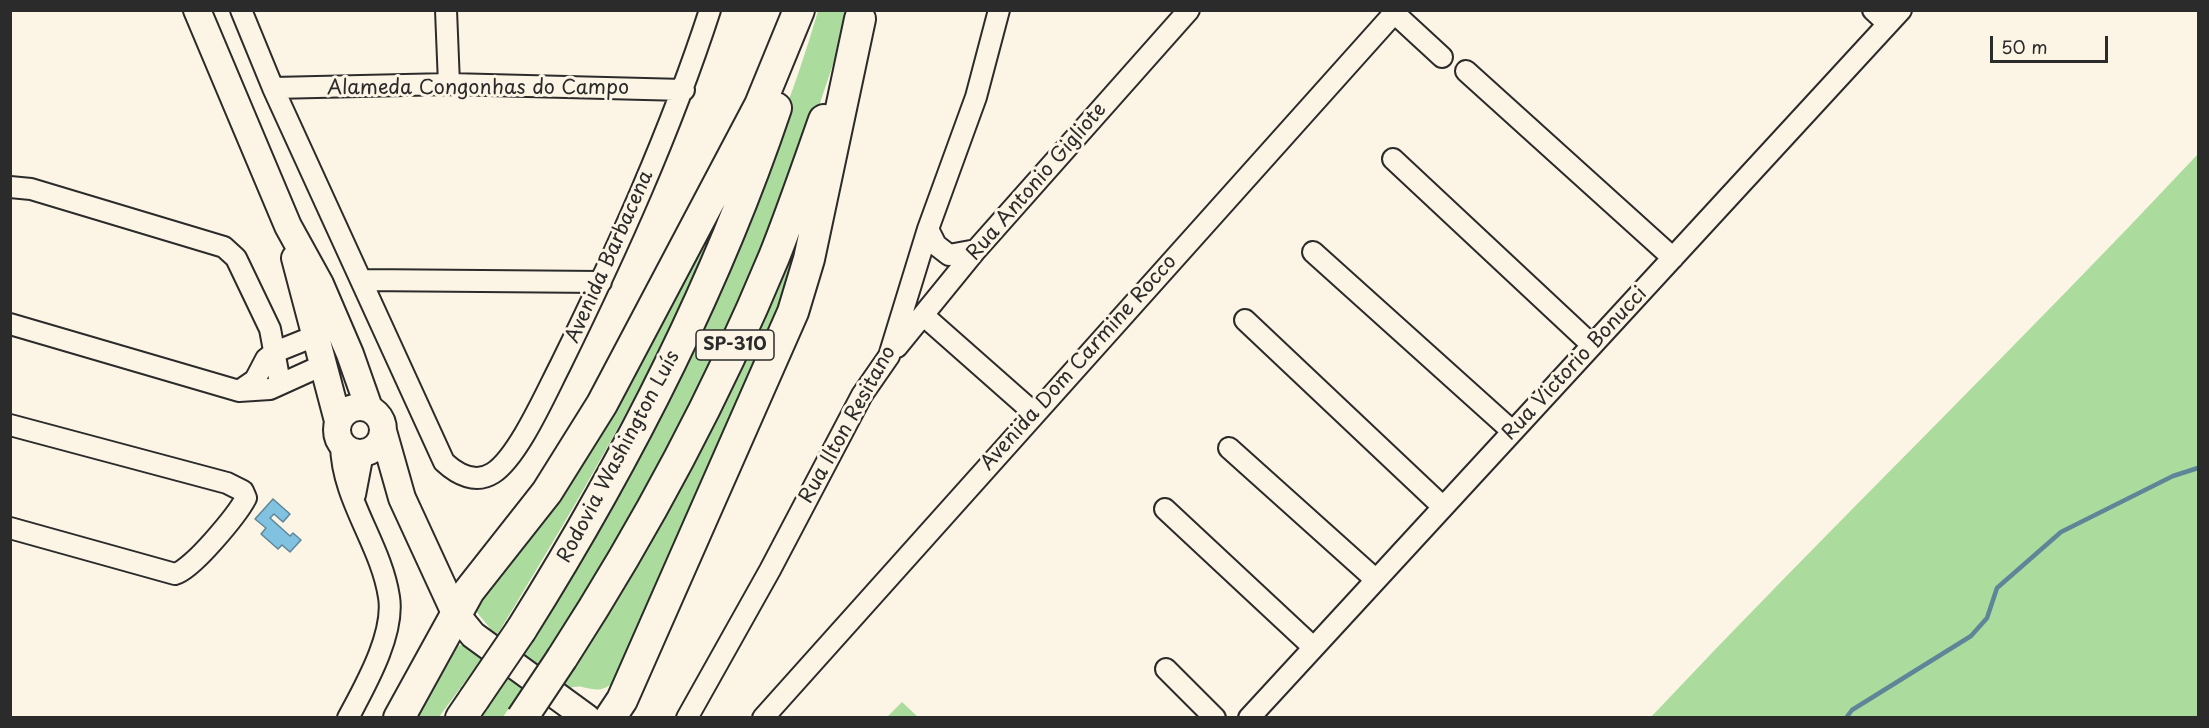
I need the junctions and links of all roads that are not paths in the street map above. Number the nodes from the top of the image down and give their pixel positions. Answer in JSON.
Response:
{"nodes":[{"id":1,"x":197,"y":10,"type":"edge"},
{"id":2,"x":241,"y":10,"type":"edge"},
{"id":3,"x":446,"y":10,"type":"edge"},
{"id":4,"x":710,"y":10,"type":"edge"},
{"id":5,"x":799,"y":10,"type":"edge"},
{"id":6,"x":806,"y":10,"type":"edge"},
{"id":7,"x":999,"y":10,"type":"edge"},
{"id":8,"x":1189,"y":10,"type":"edge"},
{"id":9,"x":1873,"y":10,"type":"edge"},
{"id":10,"x":1394,"y":12,"type":"edge"},
{"id":11,"x":861,"y":15,"type":"edge"},
{"id":12,"x":1894,"y":17,"type":"edge"},
{"id":13,"x":1442,"y":57,"type":"dead end"},
{"id":14,"x":1466,"y":71,"type":"dead end"},
{"id":15,"x":449,"y":84,"type":"junction"},
{"id":16,"x":273,"y":88,"type":"junction"},
{"id":17,"x":684,"y":90,"type":"junction"},
{"id":18,"x":1392,"y":159,"type":"dead end"},
{"id":19,"x":10,"y":187,"type":"edge"},
{"id":20,"x":288,"y":226,"type":"junction"},
{"id":21,"x":928,"y":229,"type":"junction"},
{"id":22,"x":976,"y":250,"type":"junction"},
{"id":23,"x":1313,"y":252,"type":"dead end"},
{"id":24,"x":1673,"y":258,"type":"junction"},
{"id":25,"x":362,"y":280,"type":"junction"},
{"id":26,"x":601,"y":282,"type":"junction"},
{"id":27,"x":923,"y":315,"type":"junction"},
{"id":28,"x":1245,"y":320,"type":"dead end"},
{"id":29,"x":10,"y":324,"type":"edge"},
{"id":30,"x":315,"y":336,"type":"junction"},
{"id":31,"x":1592,"y":345,"type":"junction"},
{"id":32,"x":275,"y":352,"type":"junction"},
{"id":33,"x":350,"y":354,"type":"junction"},
{"id":34,"x":889,"y":356,"type":"junction"},
{"id":35,"x":323,"y":365,"type":"junction"},
{"id":36,"x":280,"y":382,"type":"junction"},
{"id":37,"x":239,"y":391,"type":"junction"},
{"id":38,"x":369,"y":408,"type":"junction"},
{"id":39,"x":1034,"y":413,"type":"junction"},
{"id":40,"x":10,"y":426,"type":"edge"},
{"id":41,"x":383,"y":431,"type":"junction"},
{"id":42,"x":1512,"y":431,"type":"junction"},
{"id":43,"x":347,"y":440,"type":"junction"},
{"id":44,"x":1229,"y":448,"type":"dead end"},
{"id":45,"x":402,"y":498,"type":"junction"},
{"id":46,"x":1442,"y":506,"type":"junction"},
{"id":47,"x":1165,"y":509,"type":"dead end"},
{"id":48,"x":10,"y":528,"type":"edge"},
{"id":49,"x":1375,"y":579,"type":"junction"},
{"id":50,"x":455,"y":613,"type":"junction"},
{"id":51,"x":1313,"y":647,"type":"junction"},
{"id":52,"x":1166,"y":669,"type":"dead end"},
{"id":53,"x":468,"y":708,"type":"edge"},
{"id":54,"x":1257,"y":715,"type":"edge"},
{"id":55,"x":348,"y":717,"type":"edge"},
{"id":56,"x":399,"y":717,"type":"edge"},
{"id":57,"x":522,"y":717,"type":"edge"},
{"id":58,"x":587,"y":717,"type":"edge"},
{"id":59,"x":610,"y":717,"type":"edge"},
{"id":60,"x":687,"y":717,"type":"edge"},
{"id":61,"x":762,"y":717,"type":"edge"},
{"id":62,"x":1215,"y":717,"type":"edge"}],
"edges":[{"from":1,"to":20,"type":"main road"},
{"from":2,"to":16,"type":"street"},
{"from":3,"to":15,"type":"street"},
{"from":4,"to":17,"type":"street","name":"Avenida Barbacena"},
{"from":5,"to":50,"type":"highway"},
{"from":6,"to":53,"type":"highway","name":"Rodovia Washington Luís","number":"SP-310","bridge":true},
{"from":7,"to":21,"type":"street","name":"Rua Ilton Resitano"},
{"from":8,"to":22,"type":"street","name":"Rua Antonio Gigliote"},
{"from":9,"to":12,"type":"street"},
{"from":10,"to":13,"type":"street"},
{"from":10,"to":39,"type":"street","name":"Avenida Dom Carmine Rocco"},
{"from":11,"to":57,"type":"highway","number":"SP-310","bridge":true},
{"from":11,"to":59,"type":"highway"},
{"from":12,"to":24,"type":"street","name":"Rua Victorio Bonucci"},
{"from":14,"to":24,"type":"street"},
{"from":15,"to":16,"type":"street","name":"Alameda Congonhas do Campo"},
{"from":15,"to":17,"type":"street","name":"Alameda Congonhas do Campo"},
{"from":16,"to":25,"type":"street"},
{"from":17,"to":26,"type":"street","name":"Avenida Barbacena"},
{"from":18,"to":31,"type":"street"},
{"from":19,"to":32,"type":"street"},
{"from":20,"to":30,"type":"main road"},
{"from":20,"to":33,"type":"main road"},
{"from":21,"to":22,"type":"street"},
{"from":21,"to":34,"type":"street","name":"Rua Ilton Resitano"},
{"from":22,"to":27,"type":"street","name":"Rua Antonio Gigliote"},
{"from":23,"to":42,"type":"street"},
{"from":24,"to":31,"type":"street","name":"Rua Victorio Bonucci"},
{"from":25,"to":26,"type":"street"},
{"from":25,"to":26,"type":"street","name":"Avenida Barbacena"},
{"from":27,"to":34,"type":"street","name":"Rua Antonio Gigliote"},
{"from":27,"to":39,"type":"street"},
{"from":28,"to":46,"type":"street"},
{"from":29,"to":37,"type":"street"},
{"from":30,"to":32,"type":"street"},
{"from":30,"to":33,"type":"main road"},
{"from":30,"to":35,"type":"main road"},
{"from":31,"to":42,"type":"street","name":"Rua Victorio Bonucci"},
{"from":32,"to":36,"type":"street"},
{"from":32,"to":37,"type":"street"},
{"from":33,"to":38,"type":"main road"},
{"from":34,"to":60,"type":"street","name":"Rua Ilton Resitano"},
{"from":35,"to":36,"type":"street"},
{"from":35,"to":43,"type":"main road"},
{"from":36,"to":37,"type":"street"},
{"from":38,"to":41,"type":"main road"},
{"from":38,"to":43,"type":"main road"},
{"from":39,"to":61,"type":"street","name":"Avenida Dom Carmine Rocco"},
{"from":40,"to":48,"type":"street"},
{"from":41,"to":43,"type":"main road"},
{"from":41,"to":45,"type":"main road"},
{"from":42,"to":46,"type":"street","name":"Rua Victorio Bonucci"},
{"from":43,"to":45,"type":"main road"},
{"from":43,"to":55,"type":"street"},
{"from":44,"to":49,"type":"street"},
{"from":45,"to":50,"type":"main road"},
{"from":46,"to":49,"type":"street","name":"Rua Victorio Bonucci"},
{"from":47,"to":51,"type":"street"},
{"from":49,"to":51,"type":"street","name":"Rua Victorio Bonucci"},
{"from":50,"to":56,"type":"highway"},
{"from":50,"to":58,"type":"main road"},
{"from":51,"to":54,"type":"street","name":"Rua Victorio Bonucci"},
{"from":52,"to":62,"type":"street"}]}
